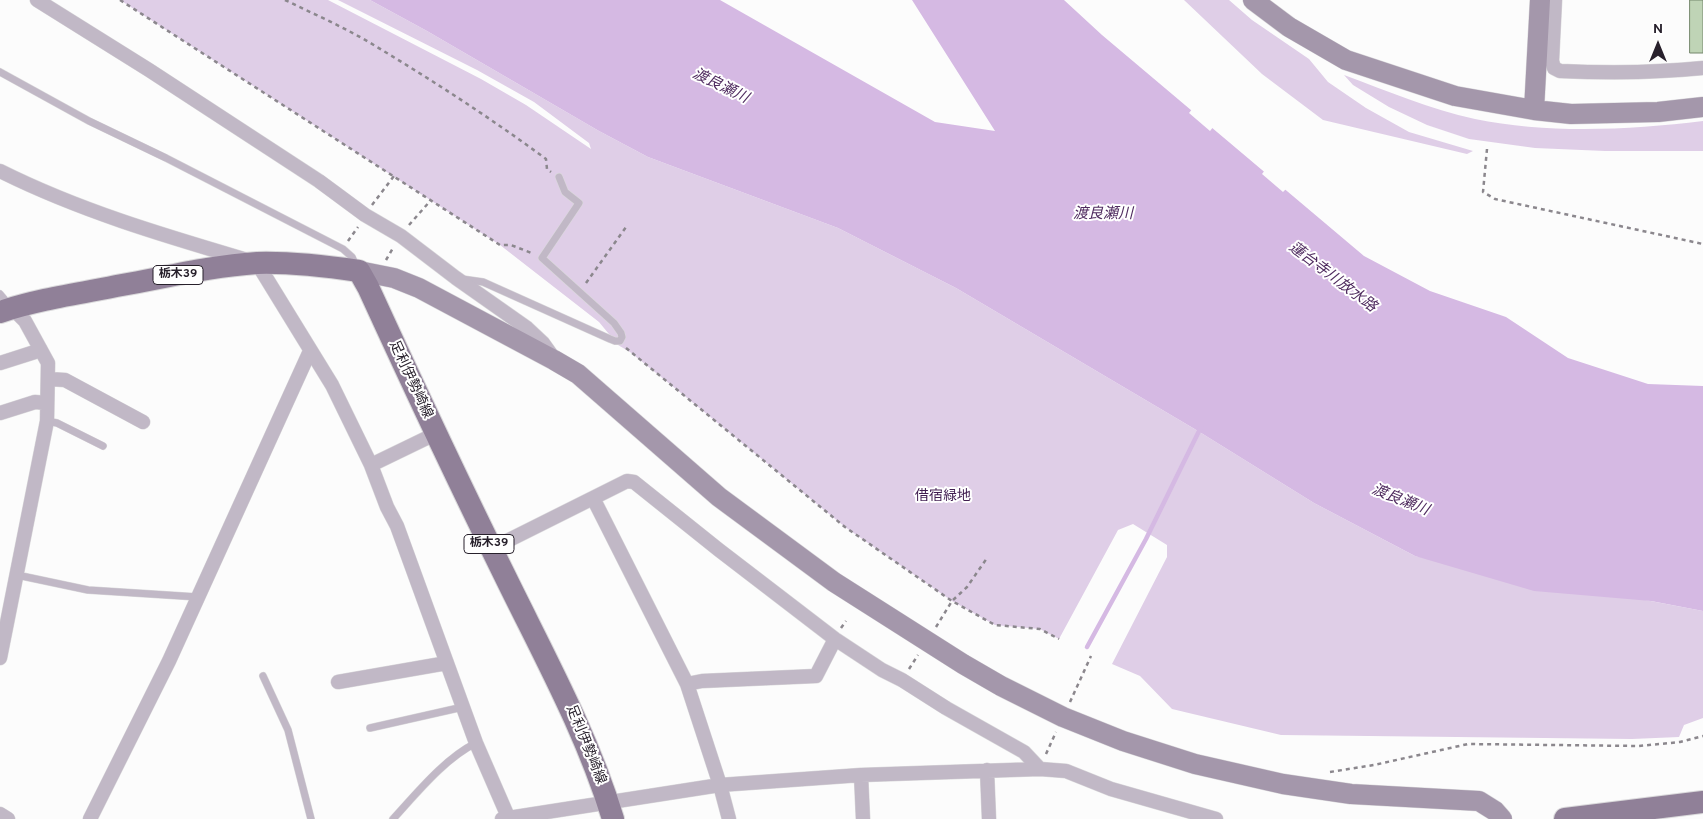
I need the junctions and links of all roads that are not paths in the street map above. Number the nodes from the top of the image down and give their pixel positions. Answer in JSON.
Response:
{"nodes":[{"id":1,"x":37,"y":0,"type":"edge"},
{"id":2,"x":1253,"y":0,"type":"edge"},
{"id":3,"x":1540,"y":0,"type":"edge"},
{"id":4,"x":1555,"y":0,"type":"edge"},
{"id":5,"x":1703,"y":68,"type":"edge"},
{"id":6,"x":0,"y":72,"type":"edge"},
{"id":7,"x":1703,"y":107,"type":"edge"},
{"id":8,"x":1534,"y":110,"type":"junction"},
{"id":9,"x":0,"y":171,"type":"edge"},
{"id":10,"x":559,"y":177,"type":"road end"},
{"id":11,"x":257,"y":264,"type":"junction"},
{"id":12,"x":358,"y":271,"type":"junction"},
{"id":13,"x":456,"y":278,"type":"junction"},
{"id":14,"x":4,"y":304,"type":"edge"},
{"id":15,"x":40,"y":350,"type":"junction"},
{"id":16,"x":310,"y":351,"type":"junction"},
{"id":17,"x":554,"y":360,"type":"junction"},
{"id":18,"x":0,"y":363,"type":"edge"},
{"id":19,"x":49,"y":379,"type":"junction"},
{"id":20,"x":46,"y":403,"type":"junction"},
{"id":21,"x":0,"y":413,"type":"edge"},
{"id":22,"x":47,"y":421,"type":"junction"},
{"id":23,"x":143,"y":422,"type":"dead end"},
{"id":24,"x":435,"y":434,"type":"junction"},
{"id":25,"x":104,"y":446,"type":"dead end"},
{"id":26,"x":372,"y":465,"type":"junction"},
{"id":27,"x":593,"y":498,"type":"junction"},
{"id":28,"x":492,"y":549,"type":"junction"},
{"id":29,"x":17,"y":575,"type":"junction"},
{"id":30,"x":198,"y":597,"type":"junction"},
{"id":31,"x":835,"y":639,"type":"junction"},
{"id":32,"x":0,"y":658,"type":"edge"},
{"id":33,"x":447,"y":664,"type":"junction"},
{"id":34,"x":263,"y":676,"type":"dead end"},
{"id":35,"x":338,"y":682,"type":"dead end"},
{"id":36,"x":687,"y":684,"type":"junction"},
{"id":37,"x":463,"y":707,"type":"junction"},
{"id":38,"x":370,"y":728,"type":"dead end"},
{"id":39,"x":476,"y":743,"type":"junction"},
{"id":40,"x":1043,"y":762,"type":"junction"},
{"id":41,"x":987,"y":770,"type":"junction"},
{"id":42,"x":861,"y":775,"type":"junction"},
{"id":43,"x":720,"y":785,"type":"junction"},
{"id":44,"x":1703,"y":802,"type":"edge"},
{"id":45,"x":610,"y":811,"type":"edge"},
{"id":46,"x":0,"y":814,"type":"edge"},
{"id":47,"x":1198,"y":817,"type":"edge"},
{"id":48,"x":8,"y":819,"type":"edge"},
{"id":49,"x":90,"y":819,"type":"edge"},
{"id":50,"x":311,"y":819,"type":"edge"},
{"id":51,"x":393,"y":819,"type":"edge"},
{"id":52,"x":507,"y":819,"type":"edge"},
{"id":53,"x":729,"y":819,"type":"edge"},
{"id":54,"x":864,"y":819,"type":"edge"},
{"id":55,"x":989,"y":819,"type":"edge"},
{"id":56,"x":1216,"y":819,"type":"edge"},
{"id":57,"x":1502,"y":819,"type":"edge"},
{"id":58,"x":1565,"y":819,"type":"edge"}],
"edges":[{"from":1,"to":13,"type":"street"},
{"from":2,"to":8,"type":"street"},
{"from":3,"to":8,"type":"street"},
{"from":4,"to":5,"type":"street"},
{"from":6,"to":12,"type":"lane"},
{"from":7,"to":8,"type":"street"},
{"from":9,"to":11,"type":"street"},
{"from":10,"to":13,"type":"lane"},
{"from":11,"to":12,"type":"main road","number":"栃木39"},
{"from":11,"to":14,"type":"main road","number":"栃木39"},
{"from":11,"to":16,"type":"street"},
{"from":12,"to":17,"type":"street"},
{"from":12,"to":24,"type":"main road","name":"足利伊勢崎線","number":"栃木39"},
{"from":13,"to":17,"type":"street"},
{"from":14,"to":15,"type":"street"},
{"from":15,"to":18,"type":"street"},
{"from":15,"to":19,"type":"street"},
{"from":16,"to":26,"type":"street"},
{"from":16,"to":30,"type":"street"},
{"from":17,"to":57,"type":"street"},
{"from":19,"to":20,"type":"street"},
{"from":19,"to":23,"type":"street"},
{"from":20,"to":21,"type":"street"},
{"from":20,"to":22,"type":"street"},
{"from":22,"to":25,"type":"lane"},
{"from":22,"to":29,"type":"street"},
{"from":24,"to":26,"type":"street"},
{"from":24,"to":28,"type":"main road","name":"足利伊勢崎線","number":"栃木39"},
{"from":26,"to":33,"type":"street"},
{"from":27,"to":28,"type":"street"},
{"from":27,"to":31,"type":"street"},
{"from":27,"to":36,"type":"street"},
{"from":28,"to":45,"type":"main road","name":"足利伊勢崎線","number":"栃木39"},
{"from":29,"to":30,"type":"lane"},
{"from":29,"to":32,"type":"street"},
{"from":30,"to":49,"type":"street"},
{"from":31,"to":36,"type":"street"},
{"from":31,"to":40,"type":"street"},
{"from":33,"to":35,"type":"street"},
{"from":33,"to":37,"type":"street"},
{"from":34,"to":50,"type":"lane"},
{"from":36,"to":43,"type":"street"},
{"from":37,"to":38,"type":"lane"},
{"from":37,"to":39,"type":"street"},
{"from":39,"to":51,"type":"lane"},
{"from":39,"to":52,"type":"street"},
{"from":40,"to":41,"type":"street"},
{"from":40,"to":47,"type":"street"},
{"from":41,"to":42,"type":"street"},
{"from":41,"to":55,"type":"street"},
{"from":42,"to":43,"type":"street"},
{"from":42,"to":54,"type":"street"},
{"from":43,"to":45,"type":"street"},
{"from":43,"to":53,"type":"street"},
{"from":44,"to":58,"type":"main road"},
{"from":45,"to":52,"type":"street"},
{"from":46,"to":48,"type":"street"},
{"from":47,"to":56,"type":"street"}]}
